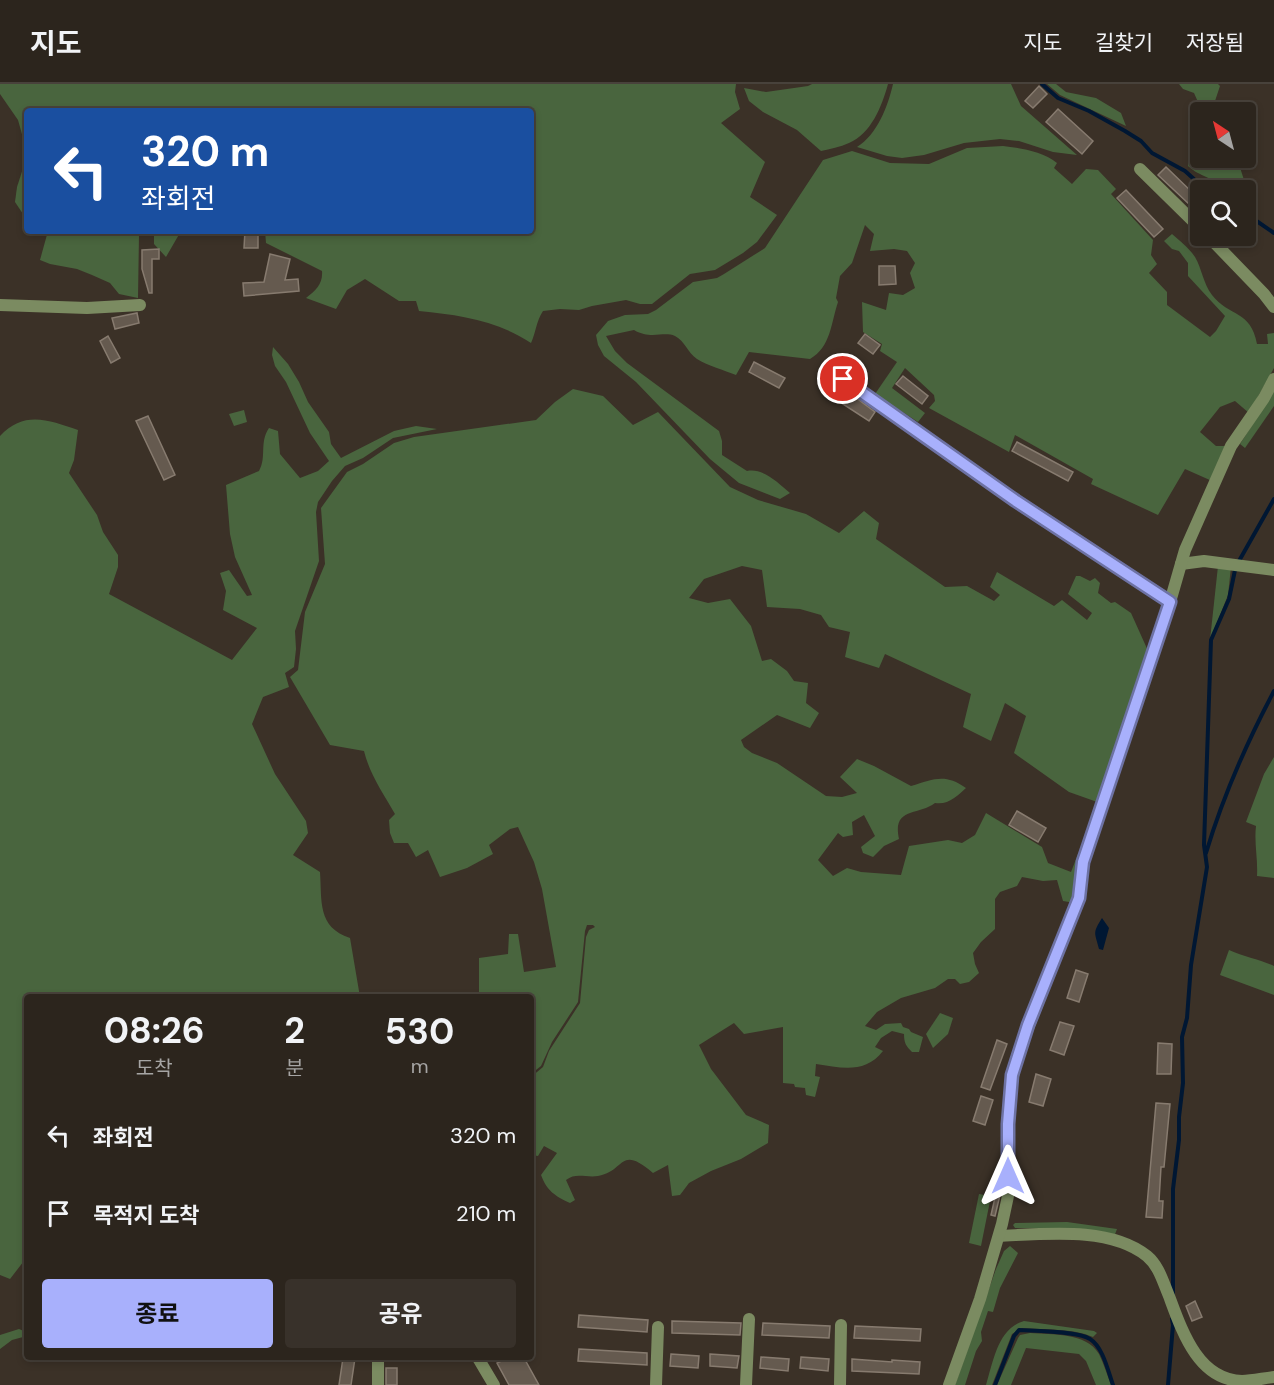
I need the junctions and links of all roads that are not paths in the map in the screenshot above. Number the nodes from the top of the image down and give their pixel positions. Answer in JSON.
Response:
{"nodes":[{"id":1,"x":1140,"y":169,"type":"dead end"},
{"id":2,"x":1190,"y":218,"type":"edge"},
{"id":3,"x":1218,"y":246,"type":"edge"},
{"id":4,"x":0,"y":305,"type":"edge"},
{"id":5,"x":140,"y":305,"type":"dead end"},
{"id":6,"x":1274,"y":307,"type":"edge"},
{"id":7,"x":843,"y":379,"type":"dead end"},
{"id":8,"x":1274,"y":379,"type":"edge"},
{"id":9,"x":1181,"y":564,"type":"junction"},
{"id":10,"x":1274,"y":570,"type":"edge"},
{"id":11,"x":1170,"y":602,"type":"junction"},
{"id":12,"x":999,"y":1236,"type":"junction"},
{"id":13,"x":749,"y":1319,"type":"dead end"},
{"id":14,"x":841,"y":1325,"type":"dead end"},
{"id":15,"x":658,"y":1327,"type":"dead end"},
{"id":16,"x":378,"y":1360,"type":"edge"},
{"id":17,"x":479,"y":1360,"type":"edge"},
{"id":18,"x":1274,"y":1377,"type":"edge"},
{"id":19,"x":378,"y":1385,"type":"edge"},
{"id":20,"x":494,"y":1385,"type":"edge"},
{"id":21,"x":656,"y":1385,"type":"edge"},
{"id":22,"x":746,"y":1385,"type":"edge"},
{"id":23,"x":840,"y":1385,"type":"edge"},
{"id":24,"x":949,"y":1385,"type":"edge"}],
"edges":[{"from":1,"to":2,"type":"street"},
{"from":3,"to":6,"type":"street"},
{"from":4,"to":5,"type":"street"},
{"from":7,"to":11,"type":"street"},
{"from":8,"to":9,"type":"street"},
{"from":9,"to":10,"type":"street"},
{"from":9,"to":11,"type":"street"},
{"from":11,"to":12,"type":"street"},
{"from":12,"to":18,"type":"street"},
{"from":12,"to":24,"type":"street"},
{"from":13,"to":22,"type":"street"},
{"from":14,"to":23,"type":"street"},
{"from":15,"to":21,"type":"street"},
{"from":16,"to":19,"type":"street"},
{"from":17,"to":20,"type":"street"}]}
